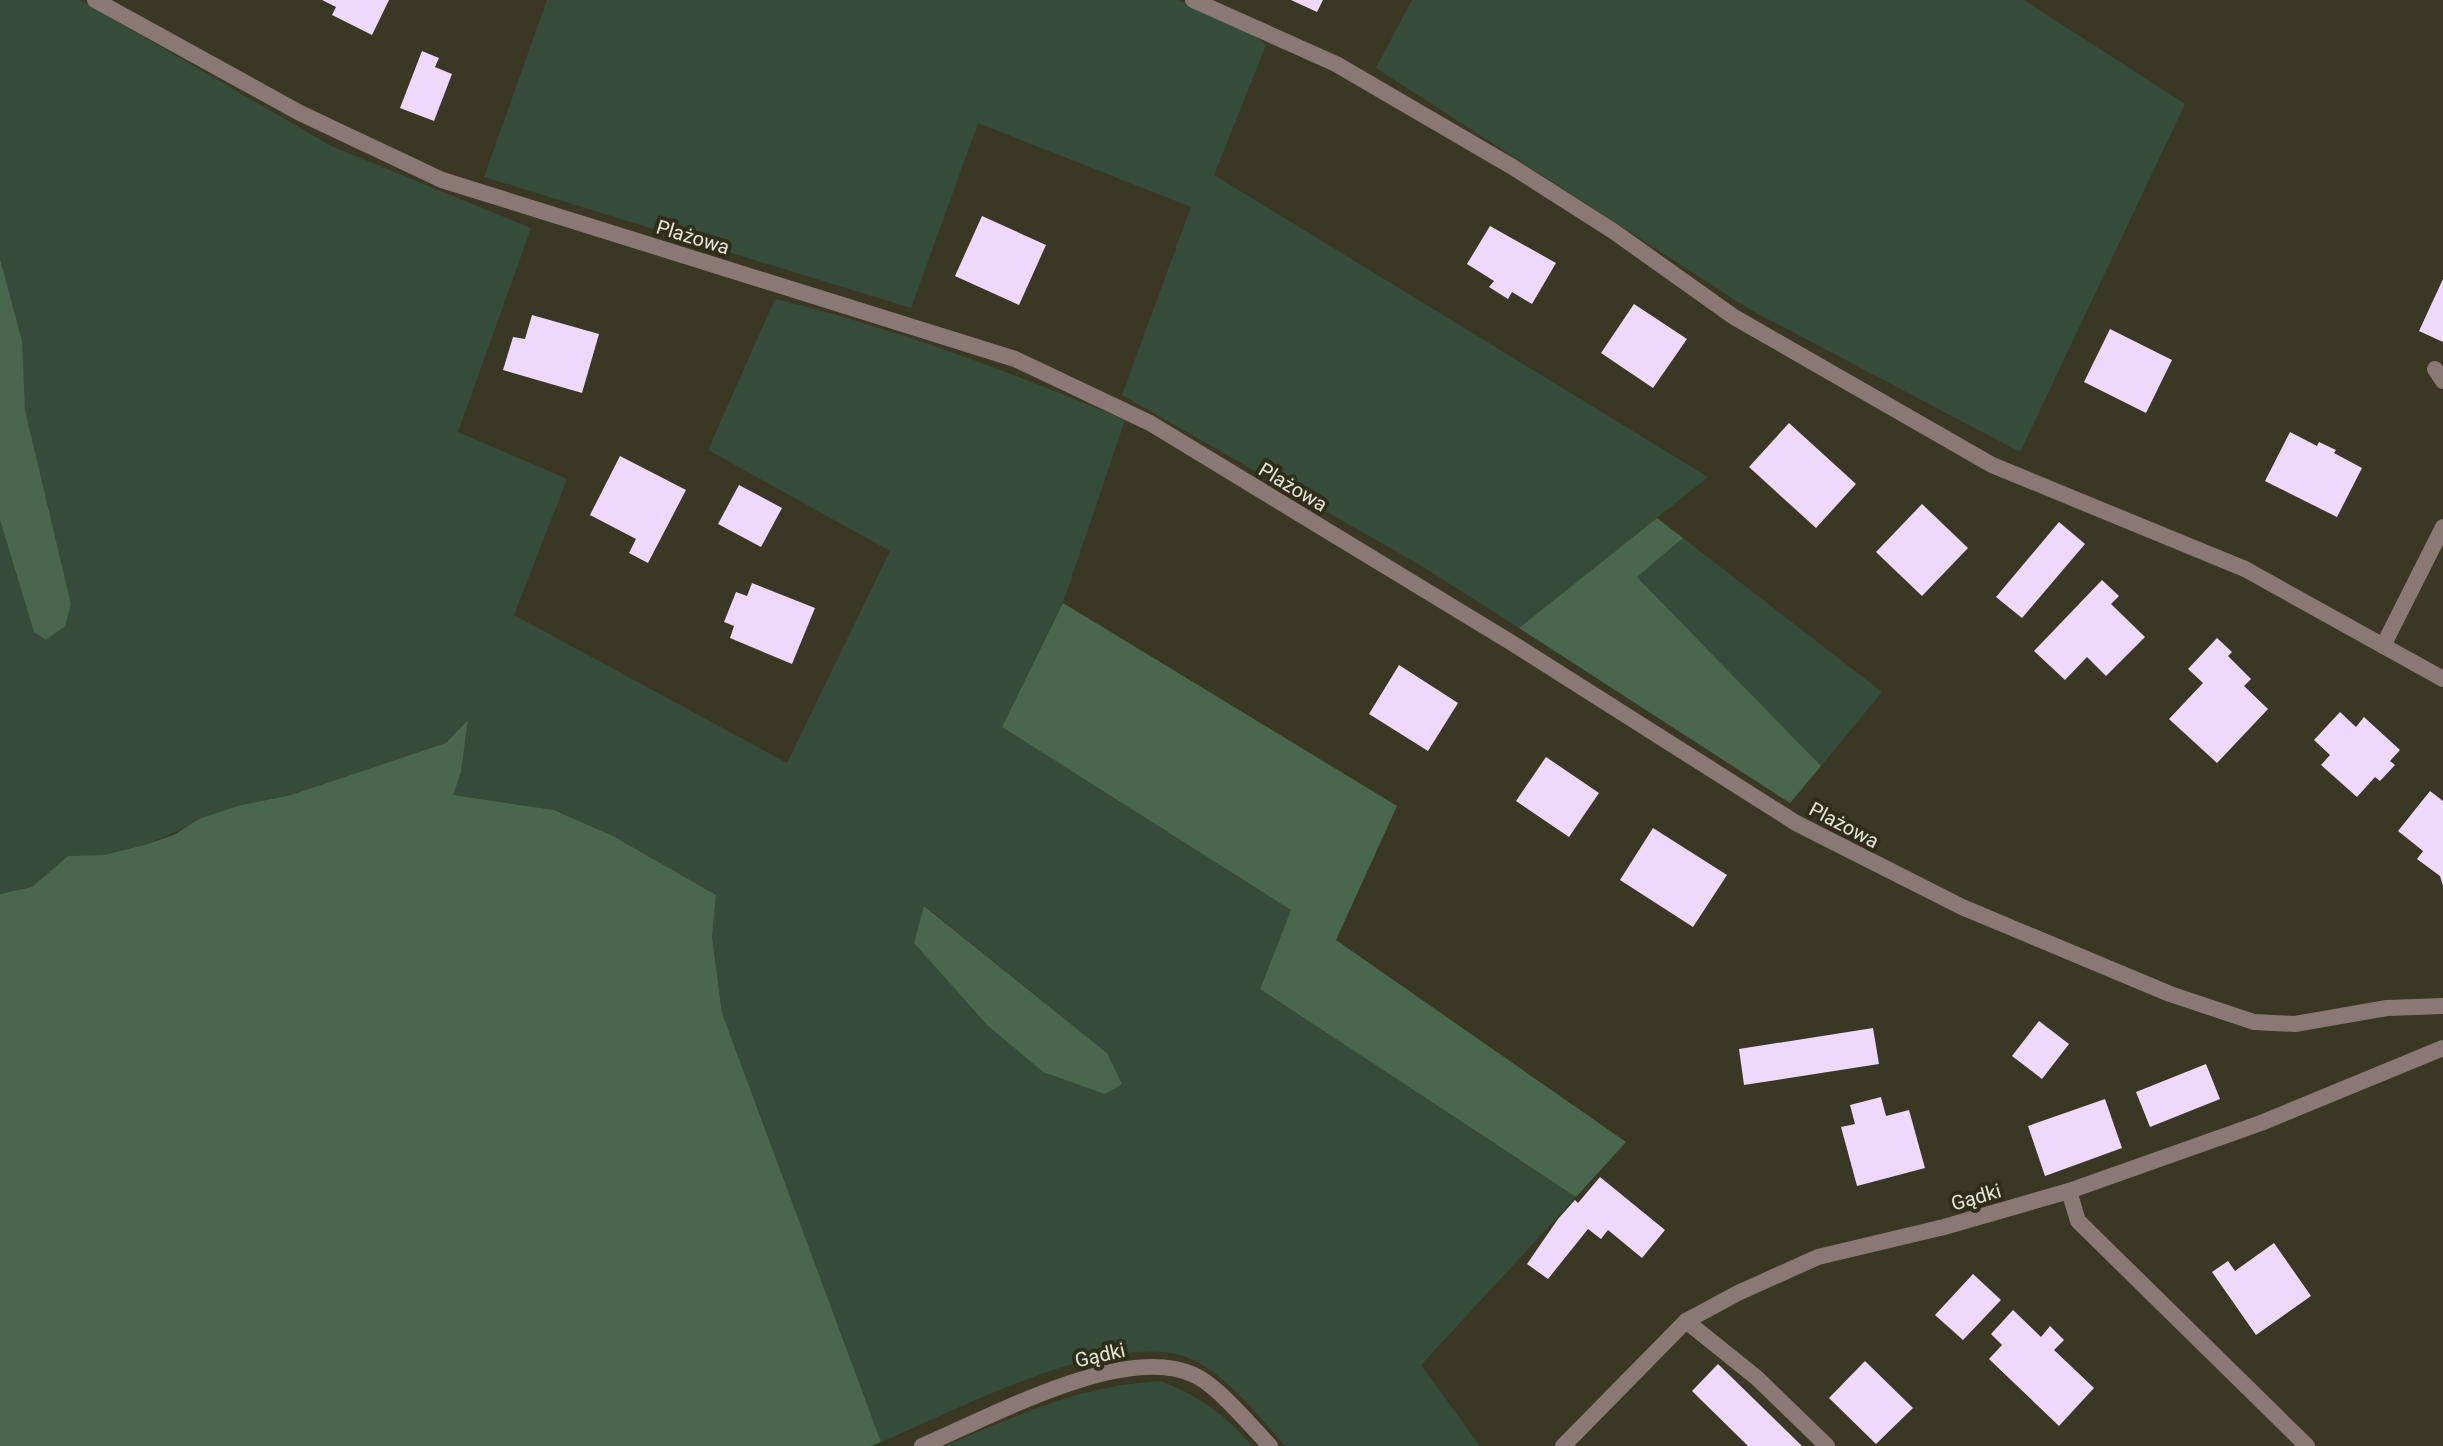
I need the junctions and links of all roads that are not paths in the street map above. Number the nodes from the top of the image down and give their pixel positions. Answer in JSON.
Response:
{"nodes":[{"id":1,"x":95,"y":0,"type":"edge"},
{"id":2,"x":1193,"y":0,"type":"edge"},
{"id":3,"x":2443,"y":527,"type":"edge"},
{"id":4,"x":2383,"y":646,"type":"junction"},
{"id":5,"x":2443,"y":679,"type":"edge"},
{"id":6,"x":2443,"y":1006,"type":"edge"},
{"id":7,"x":2443,"y":1048,"type":"edge"},
{"id":8,"x":2069,"y":1191,"type":"junction"},
{"id":9,"x":1686,"y":1321,"type":"junction"},
{"id":10,"x":922,"y":1446,"type":"edge"},
{"id":11,"x":1270,"y":1446,"type":"edge"},
{"id":12,"x":1563,"y":1446,"type":"edge"},
{"id":13,"x":1827,"y":1446,"type":"edge"},
{"id":14,"x":2307,"y":1446,"type":"edge"}],
"edges":[{"from":1,"to":6,"type":"street","name":"Plażowa"},
{"from":2,"to":4,"type":"street"},
{"from":3,"to":4,"type":"street"},
{"from":4,"to":5,"type":"street"},
{"from":7,"to":8,"type":"street","name":"Gądki"},
{"from":8,"to":9,"type":"street","name":"Gądki"},
{"from":8,"to":14,"type":"street"},
{"from":9,"to":12,"type":"street","name":"Gądki"},
{"from":9,"to":13,"type":"street"},
{"from":10,"to":11,"type":"street","name":"Gądki"}]}
